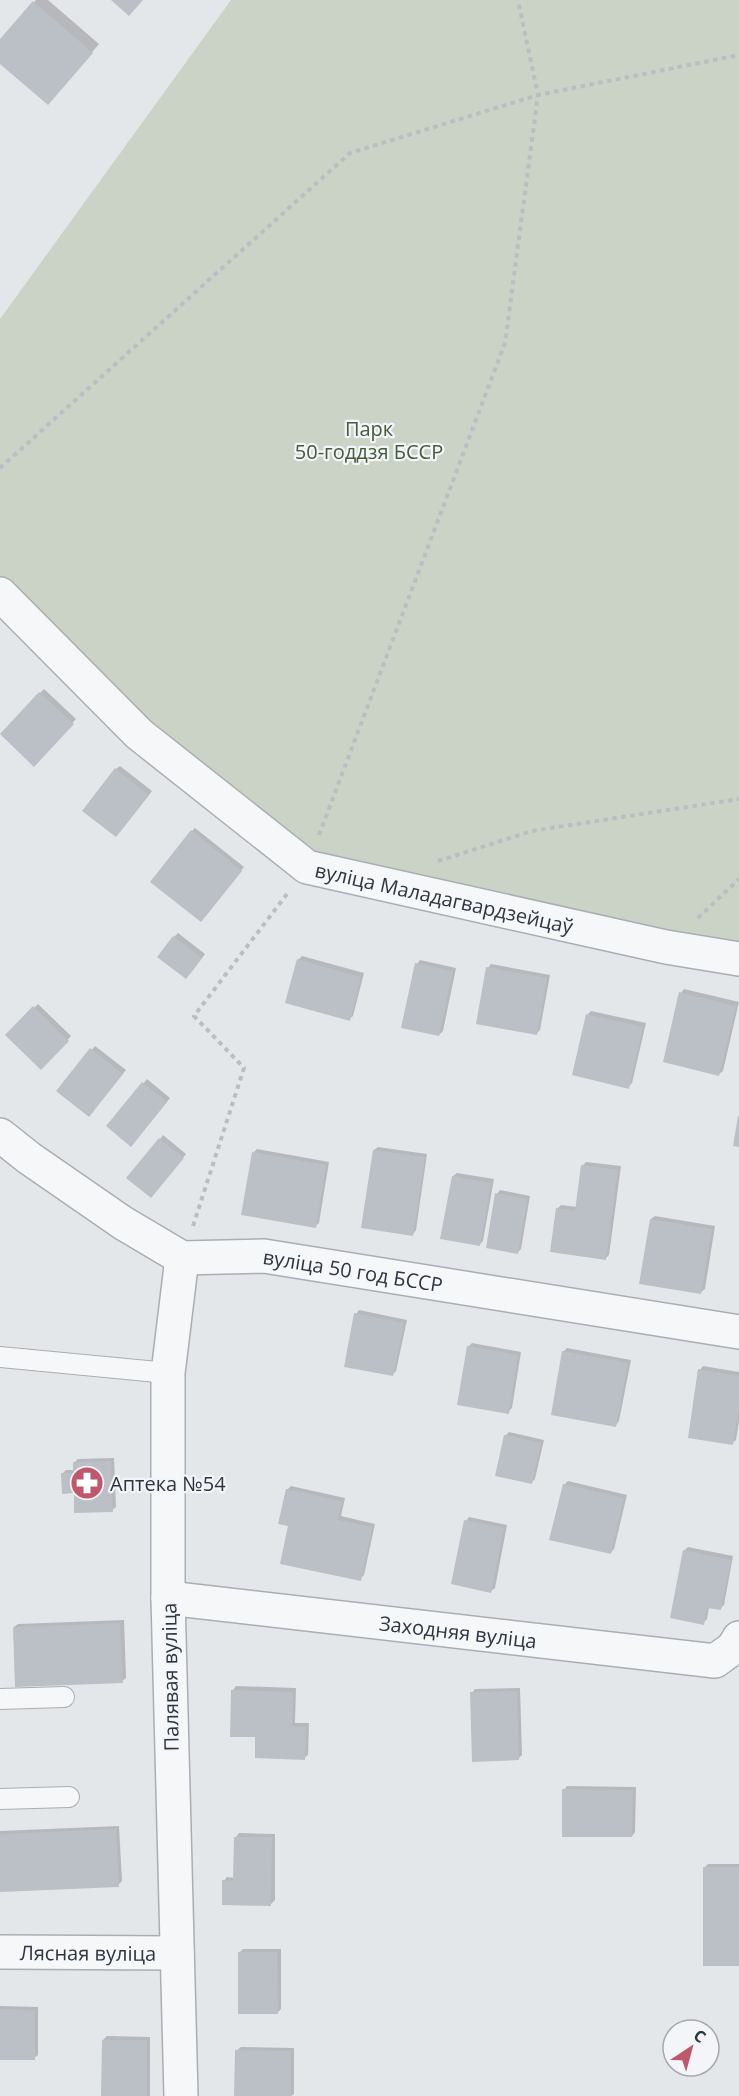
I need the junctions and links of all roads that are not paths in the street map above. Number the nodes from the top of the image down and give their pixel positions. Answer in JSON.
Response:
{"nodes":[{"id":1,"x":0,"y":594,"type":"edge"},
{"id":2,"x":739,"y":959,"type":"edge"},
{"id":3,"x":0,"y":1135,"type":"edge"},
{"id":4,"x":182,"y":1258,"type":"junction"},
{"id":5,"x":739,"y":1332,"type":"edge"},
{"id":6,"x":0,"y":1357,"type":"edge"},
{"id":7,"x":168,"y":1373,"type":"junction"},
{"id":8,"x":168,"y":1598,"type":"junction"},
{"id":9,"x":739,"y":1638,"type":"edge"},
{"id":10,"x":64,"y":1697,"type":"dead end"},
{"id":11,"x":0,"y":1699,"type":"edge"},
{"id":12,"x":69,"y":1797,"type":"dead end"},
{"id":13,"x":0,"y":1799,"type":"edge"},
{"id":14,"x":0,"y":1952,"type":"edge"},
{"id":15,"x":177,"y":1953,"type":"junction"},
{"id":16,"x":180,"y":2096,"type":"edge"}],
"edges":[{"from":1,"to":2,"type":"street","name":"вуліца Маладагвардзейцаў"},
{"from":3,"to":4,"type":"street"},
{"from":4,"to":5,"type":"street","name":"вуліца 50 год БССР"},
{"from":4,"to":7,"type":"street","name":"Палявая вуліца"},
{"from":6,"to":7,"type":"lane"},
{"from":7,"to":8,"type":"street","name":"Палявая вуліца"},
{"from":8,"to":9,"type":"street","name":"Заходняя вуліца"},
{"from":8,"to":15,"type":"street","name":"Палявая вуліца"},
{"from":10,"to":11,"type":"lane"},
{"from":12,"to":13,"type":"lane"},
{"from":14,"to":15,"type":"street","name":"Лясная вуліца"},
{"from":15,"to":16,"type":"street","name":"Палявая вуліца"}]}
